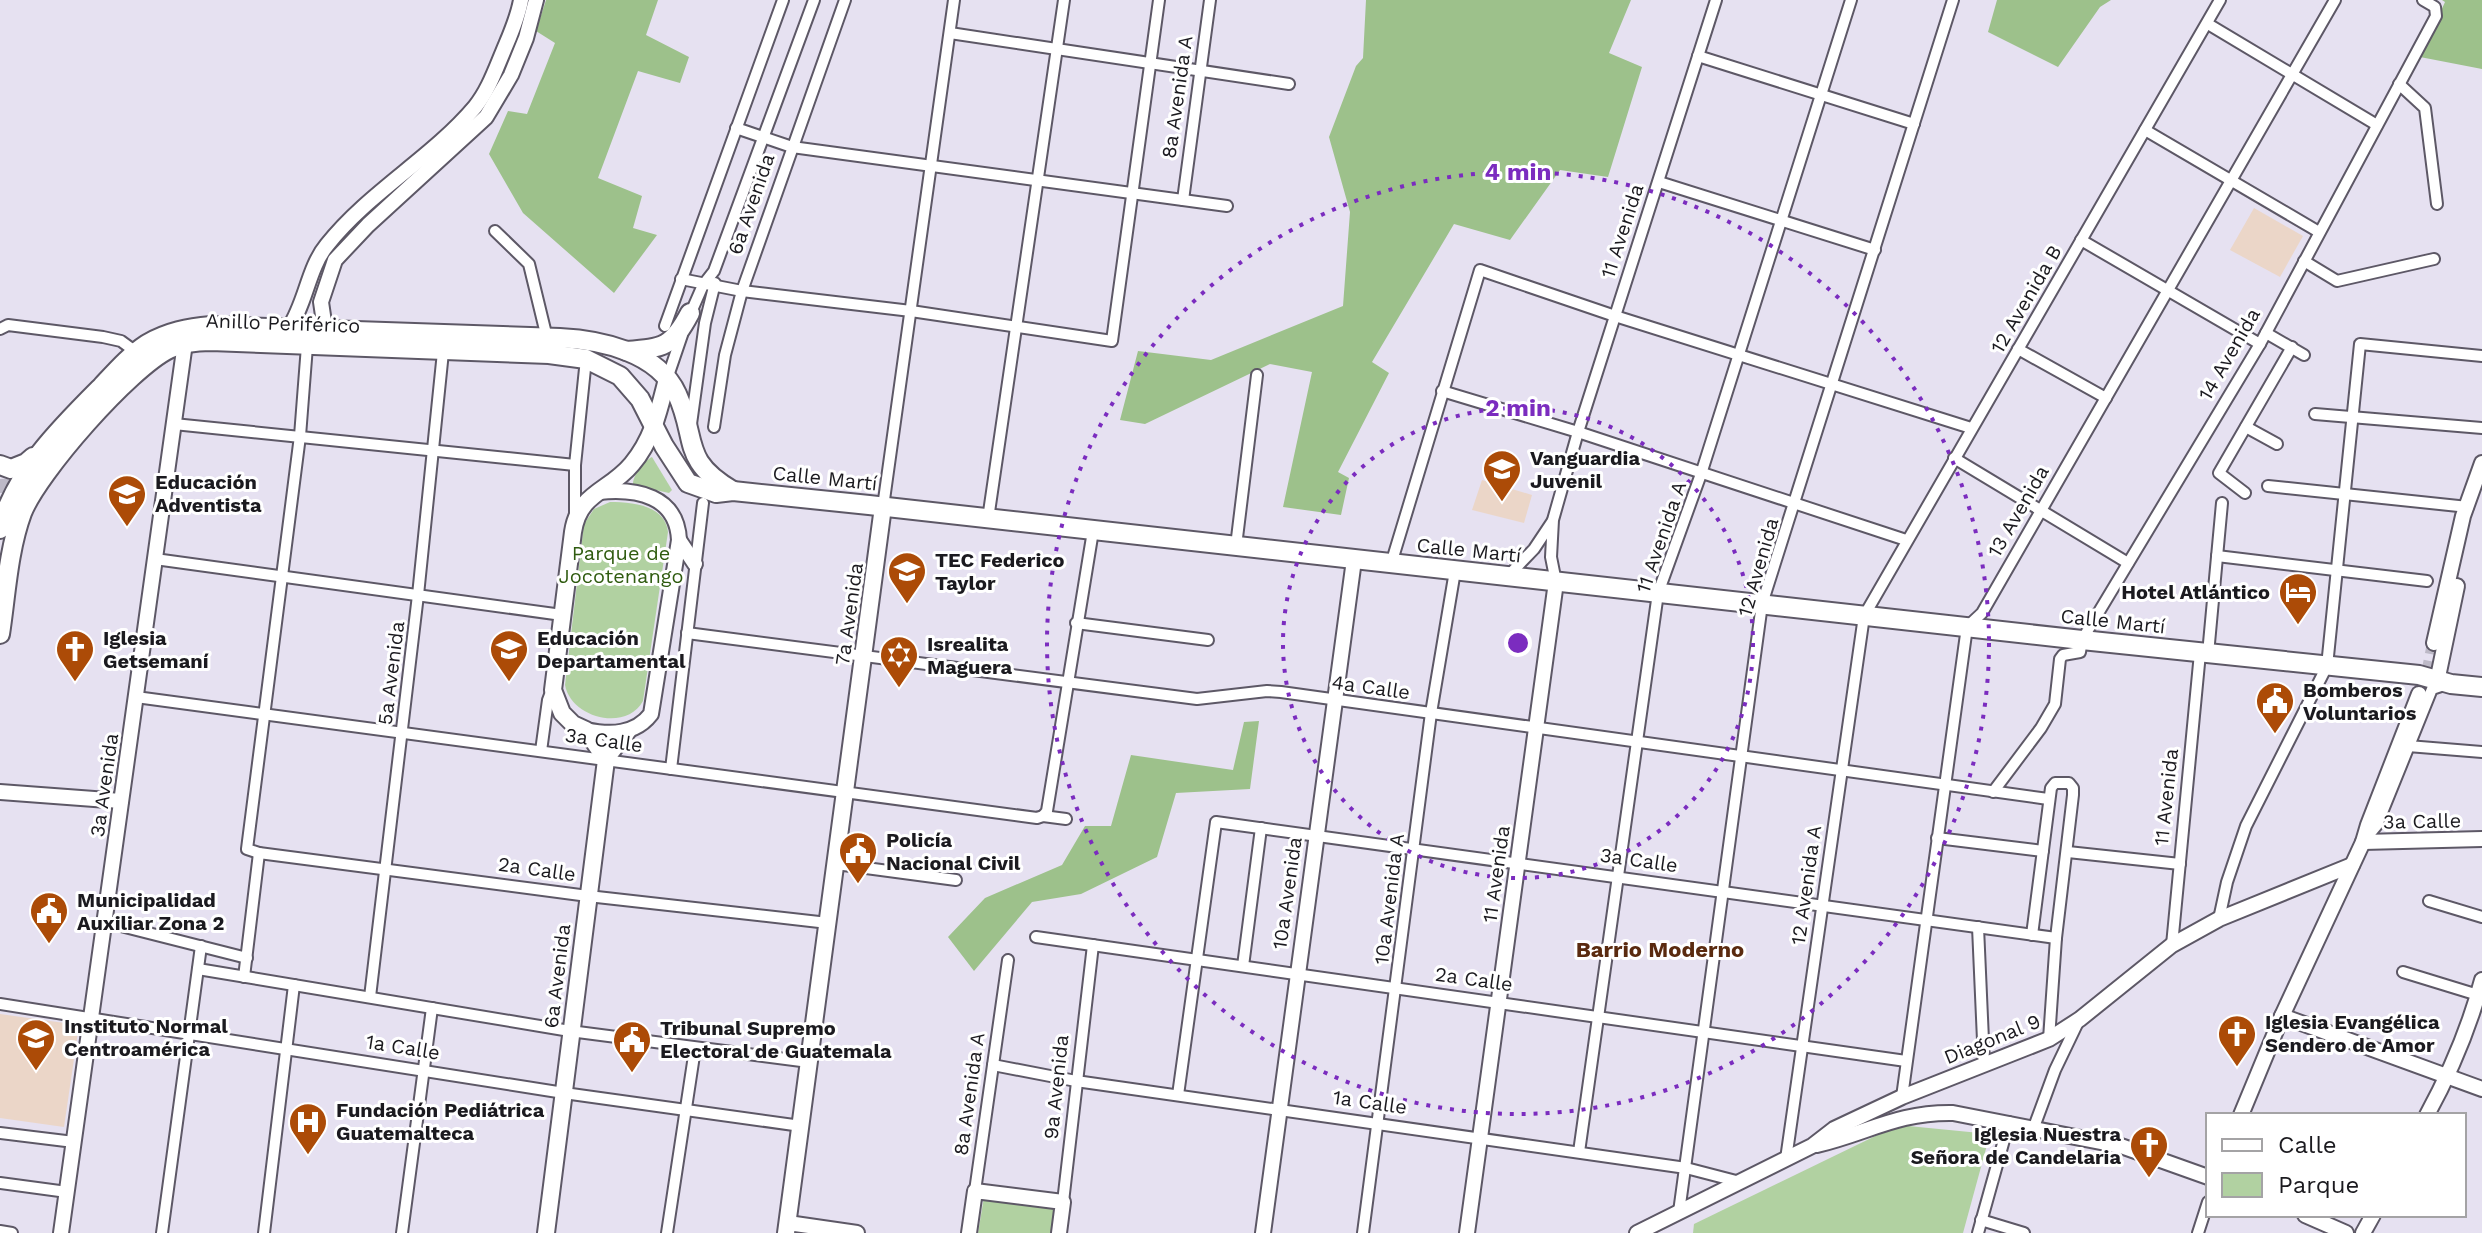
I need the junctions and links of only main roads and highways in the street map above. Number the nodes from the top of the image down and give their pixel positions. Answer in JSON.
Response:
{"nodes":[{"id":1,"x":676,"y":323,"type":"road end"},
{"id":2,"x":624,"y":351,"type":"junction"},
{"id":3,"x":667,"y":379,"type":"junction"},
{"id":4,"x":687,"y":431,"type":"junction"},
{"id":5,"x":659,"y":435,"type":"junction"},
{"id":6,"x":50,"y":442,"type":"junction"},
{"id":7,"x":0,"y":465,"type":"edge"},
{"id":8,"x":733,"y":491,"type":"junction"},
{"id":9,"x":883,"y":507,"type":"junction"},
{"id":10,"x":0,"y":529,"type":"edge"},
{"id":11,"x":0,"y":634,"type":"edge"},
{"id":12,"x":2482,"y":676,"type":"edge"},
{"id":13,"x":2445,"y":678,"type":"junction"},
{"id":14,"x":2482,"y":687,"type":"edge"},
{"id":15,"x":787,"y":1228,"type":"edge"},
{"id":16,"x":546,"y":1233,"type":"edge"}],
"edges":[{"from":1,"to":2,"type":"highway"},
{"from":2,"to":3,"type":"highway","name":"Anillo Periférico"},
{"from":2,"to":6,"type":"highway","name":"Anillo Periférico"},
{"from":3,"to":4,"type":"highway"},
{"from":3,"to":5,"type":"main road"},
{"from":4,"to":5,"type":"main road"},
{"from":4,"to":5,"type":"highway"},
{"from":4,"to":8,"type":"highway","name":"Calle Martí"},
{"from":5,"to":8,"type":"highway","name":"Calle Martí"},
{"from":5,"to":11,"type":"highway","name":"Anillo Periférico"},
{"from":5,"to":16,"type":"main road","name":"6a Avenida"},
{"from":6,"to":7,"type":"highway"},
{"from":6,"to":10,"type":"highway","name":"Anillo Periférico"},
{"from":8,"to":9,"type":"highway","name":"Calle Martí"},
{"from":9,"to":13,"type":"highway","name":"Calle Martí"},
{"from":9,"to":15,"type":"main road","name":"7a Avenida"},
{"from":12,"to":13,"type":"highway"},
{"from":13,"to":14,"type":"highway"}]}
